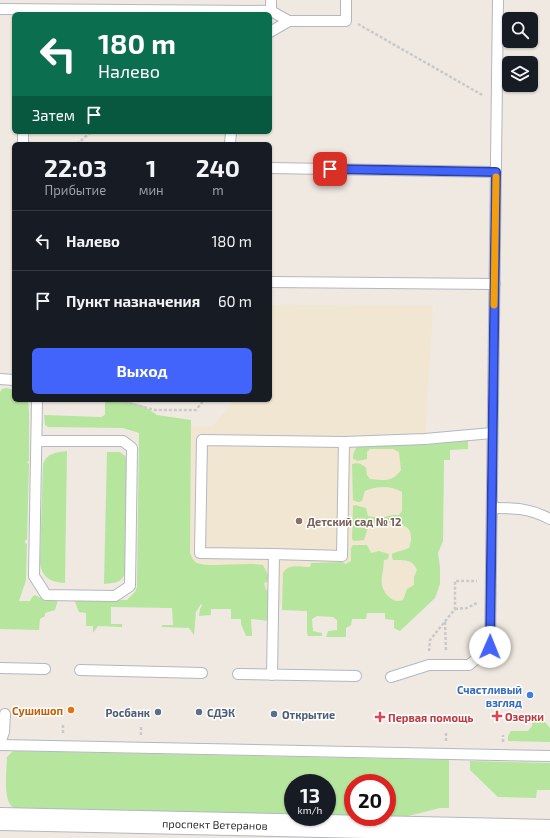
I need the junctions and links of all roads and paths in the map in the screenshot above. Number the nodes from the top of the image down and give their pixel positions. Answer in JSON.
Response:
{"nodes":[{"id":1,"x":271,"y":0,"type":"edge"},
{"id":2,"x":346,"y":0,"type":"edge"},
{"id":3,"x":498,"y":0,"type":"edge"},
{"id":4,"x":93,"y":5,"type":"edge"},
{"id":5,"x":0,"y":9,"type":"edge"},
{"id":6,"x":271,"y":11,"type":"junction"},
{"id":7,"x":23,"y":12,"type":"edge"},
{"id":8,"x":168,"y":12,"type":"edge"},
{"id":9,"x":289,"y":21,"type":"junction"},
{"id":10,"x":346,"y":21,"type":"junction"},
{"id":11,"x":272,"y":31,"type":"edge"},
{"id":12,"x":497,"y":104,"type":"junction"},
{"id":13,"x":88,"y":134,"type":"edge"},
{"id":14,"x":79,"y":142,"type":"edge"},
{"id":15,"x":272,"y":168,"type":"edge"},
{"id":16,"x":496,"y":172,"type":"junction"},
{"id":17,"x":272,"y":282,"type":"edge"},
{"id":18,"x":494,"y":284,"type":"junction"},
{"id":19,"x":0,"y":379,"type":"edge"},
{"id":20,"x":12,"y":380,"type":"edge"},
{"id":21,"x":37,"y":402,"type":"edge"},
{"id":22,"x":123,"y":402,"type":"edge"},
{"id":23,"x":202,"y":402,"type":"edge"},
{"id":24,"x":492,"y":433,"type":"junction"},
{"id":25,"x":37,"y":441,"type":"junction"},
{"id":26,"x":344,"y":442,"type":"junction"},
{"id":27,"x":492,"y":508,"type":"junction"},
{"id":28,"x":550,"y":519,"type":"edge"},
{"id":29,"x":274,"y":554,"type":"junction"},
{"id":30,"x":492,"y":581,"type":"junction"},
{"id":31,"x":492,"y":596,"type":"junction"},
{"id":32,"x":455,"y":609,"type":"junction"},
{"id":33,"x":445,"y":622,"type":"junction"},
{"id":34,"x":429,"y":665,"type":"junction"},
{"id":35,"x":446,"y":665,"type":"junction"},
{"id":36,"x":45,"y":669,"type":"dead end"},
{"id":37,"x":80,"y":670,"type":"dead end"},
{"id":38,"x":4,"y":671,"type":"edge"},
{"id":39,"x":202,"y":673,"type":"dead end"},
{"id":40,"x":238,"y":674,"type":"dead end"},
{"id":41,"x":272,"y":675,"type":"junction"},
{"id":42,"x":356,"y":676,"type":"dead end"},
{"id":43,"x":392,"y":677,"type":"dead end"},
{"id":44,"x":5,"y":714,"type":"dead end"},
{"id":45,"x":0,"y":744,"type":"edge"},
{"id":46,"x":550,"y":756,"type":"edge"},
{"id":47,"x":0,"y":819,"type":"edge"},
{"id":48,"x":550,"y":831,"type":"edge"}],
"edges":[{"from":1,"to":6,"type":"lane"},
{"from":2,"to":10,"type":"lane"},
{"from":3,"to":12,"type":"lane"},
{"from":4,"to":7,"type":"lane"},
{"from":4,"to":8,"type":"lane"},
{"from":5,"to":7,"type":"lane"},
{"from":6,"to":8,"type":"lane"},
{"from":6,"to":9,"type":"lane"},
{"from":9,"to":10,"type":"lane"},
{"from":9,"to":11,"type":"lane"},
{"from":10,"to":12,"type":"path"},
{"from":12,"to":16,"type":"lane"},
{"from":13,"to":14,"type":"path"},
{"from":15,"to":16,"type":"lane"},
{"from":16,"to":18,"type":"lane"},
{"from":17,"to":18,"type":"lane"},
{"from":18,"to":24,"type":"lane"},
{"from":19,"to":20,"type":"lane"},
{"from":21,"to":25,"type":"lane"},
{"from":22,"to":23,"type":"path"},
{"from":24,"to":26,"type":"lane"},
{"from":24,"to":27,"type":"lane"},
{"from":25,"to":25,"type":"lane"},
{"from":26,"to":29,"type":"lane"},
{"from":26,"to":29,"type":"lane"},
{"from":27,"to":28,"type":"lane"},
{"from":27,"to":30,"type":"lane"},
{"from":29,"to":41,"type":"lane"},
{"from":30,"to":31,"type":"lane"},
{"from":30,"to":32,"type":"path"},
{"from":31,"to":32,"type":"path"},
{"from":31,"to":35,"type":"lane"},
{"from":32,"to":33,"type":"path"},
{"from":33,"to":34,"type":"path"},
{"from":33,"to":35,"type":"path"},
{"from":34,"to":35,"type":"lane"},
{"from":34,"to":43,"type":"lane"},
{"from":36,"to":38,"type":"lane"},
{"from":37,"to":39,"type":"lane"},
{"from":40,"to":41,"type":"lane"},
{"from":41,"to":42,"type":"lane"},
{"from":44,"to":45,"type":"lane"},
{"from":45,"to":46,"type":"lane"},
{"from":47,"to":48,"type":"main road","name":"проспект Ветеранов"}]}
